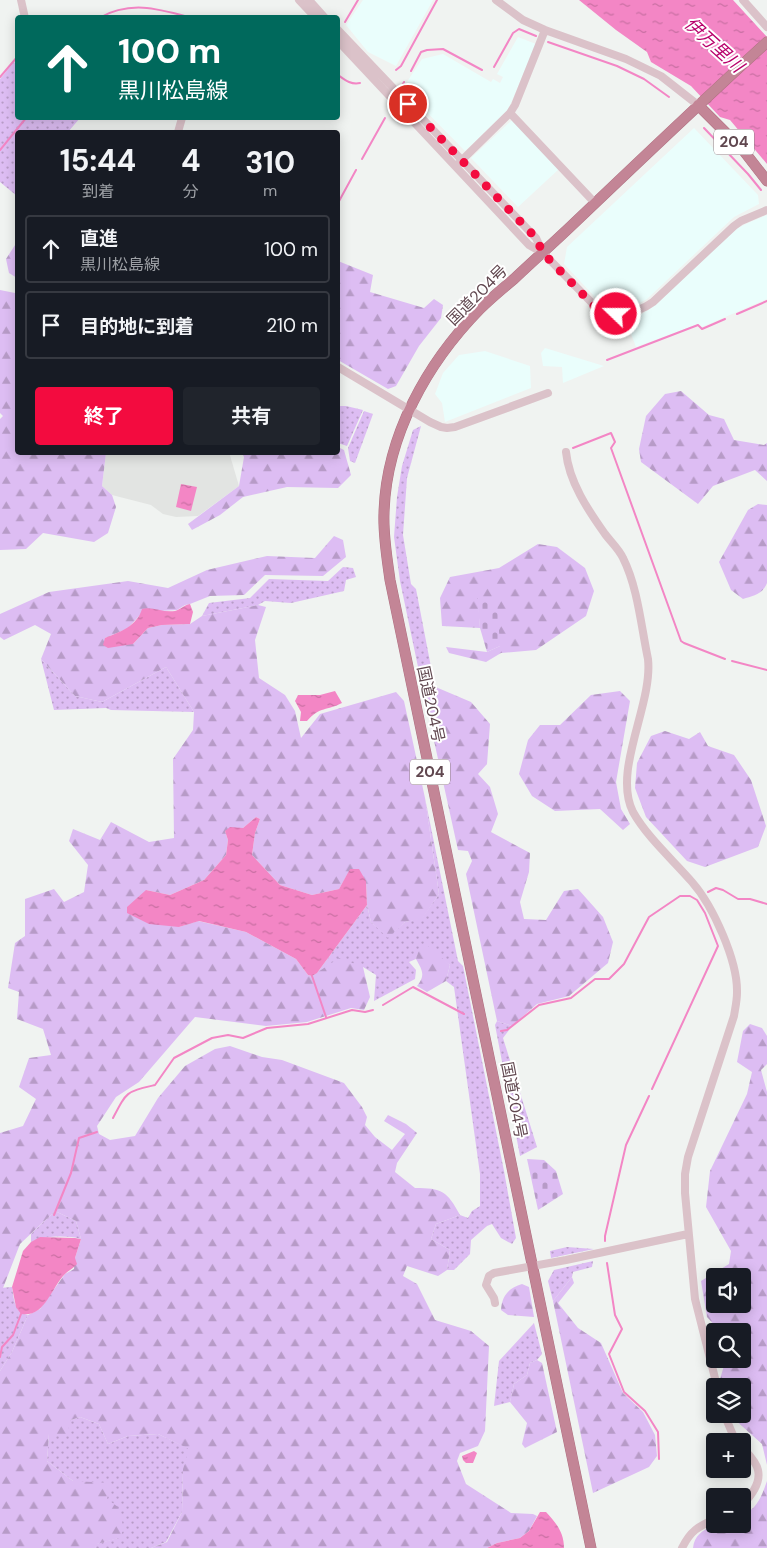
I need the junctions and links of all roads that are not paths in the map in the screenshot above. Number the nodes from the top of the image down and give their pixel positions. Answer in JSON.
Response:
{"nodes":[{"id":1,"x":21,"y":0,"type":"edge"},
{"id":2,"x":299,"y":0,"type":"edge"},
{"id":3,"x":309,"y":0,"type":"edge"},
{"id":4,"x":496,"y":0,"type":"edge"},
{"id":5,"x":743,"y":0,"type":"edge"},
{"id":6,"x":24,"y":15,"type":"edge"},
{"id":7,"x":313,"y":15,"type":"edge"},
{"id":8,"x":323,"y":15,"type":"edge"},
{"id":9,"x":767,"y":26,"type":"edge"},
{"id":10,"x":545,"y":30,"type":"junction"},
{"id":11,"x":340,"y":32,"type":"edge"},
{"id":12,"x":767,"y":42,"type":"edge"},
{"id":13,"x":340,"y":43,"type":"edge"},
{"id":14,"x":698,"y":105,"type":"junction"},
{"id":15,"x":510,"y":112,"type":"junction"},
{"id":16,"x":461,"y":160,"type":"junction"},
{"id":17,"x":455,"y":166,"type":"junction"},
{"id":18,"x":767,"y":181,"type":"edge"},
{"id":19,"x":596,"y":203,"type":"junction"},
{"id":20,"x":767,"y":210,"type":"edge"},
{"id":21,"x":543,"y":253,"type":"junction"},
{"id":22,"x":340,"y":368,"type":"edge"},
{"id":23,"x":548,"y":393,"type":"dead end"},
{"id":24,"x":409,"y":408,"type":"junction"},
{"id":25,"x":566,"y":452,"type":"dead end"},
{"id":26,"x":688,"y":1234,"type":"junction"},
{"id":27,"x":532,"y":1266,"type":"junction"},
{"id":28,"x":495,"y":1303,"type":"dead end"},
{"id":29,"x":715,"y":1378,"type":"edge"},
{"id":30,"x":751,"y":1458,"type":"edge"},
{"id":31,"x":751,"y":1496,"type":"edge"},
{"id":32,"x":706,"y":1523,"type":"edge"},
{"id":33,"x":591,"y":1548,"type":"edge"},
{"id":34,"x":682,"y":1548,"type":"edge"}],
"edges":[{"from":1,"to":6,"type":"street"},
{"from":2,"to":7,"type":"street"},
{"from":3,"to":8,"type":"street"},
{"from":4,"to":10,"type":"street"},
{"from":5,"to":9,"type":"street"},
{"from":10,"to":14,"type":"street"},
{"from":10,"to":15,"type":"street"},
{"from":11,"to":16,"type":"street"},
{"from":12,"to":14,"type":"highway","number":"204"},
{"from":13,"to":17,"type":"street"},
{"from":14,"to":18,"type":"highway","number":"204"},
{"from":14,"to":19,"type":"highway","name":"国道204号","number":"204"},
{"from":15,"to":16,"type":"street"},
{"from":15,"to":19,"type":"street"},
{"from":16,"to":17,"type":"street"},
{"from":16,"to":21,"type":"street"},
{"from":17,"to":21,"type":"street"},
{"from":19,"to":21,"type":"highway","name":"国道204号","number":"204"},
{"from":20,"to":21,"type":"street"},
{"from":21,"to":24,"type":"highway","name":"国道204号","number":"204"},
{"from":22,"to":24,"type":"street"},
{"from":23,"to":24,"type":"street"},
{"from":24,"to":27,"type":"highway","name":"国道204号","number":"204"},
{"from":25,"to":26,"type":"street"},
{"from":26,"to":27,"type":"street"},
{"from":26,"to":29,"type":"street"},
{"from":27,"to":28,"type":"street"},
{"from":27,"to":33,"type":"highway","name":"国道204号","number":"204"},
{"from":30,"to":31,"type":"street"},
{"from":32,"to":34,"type":"street"}]}
